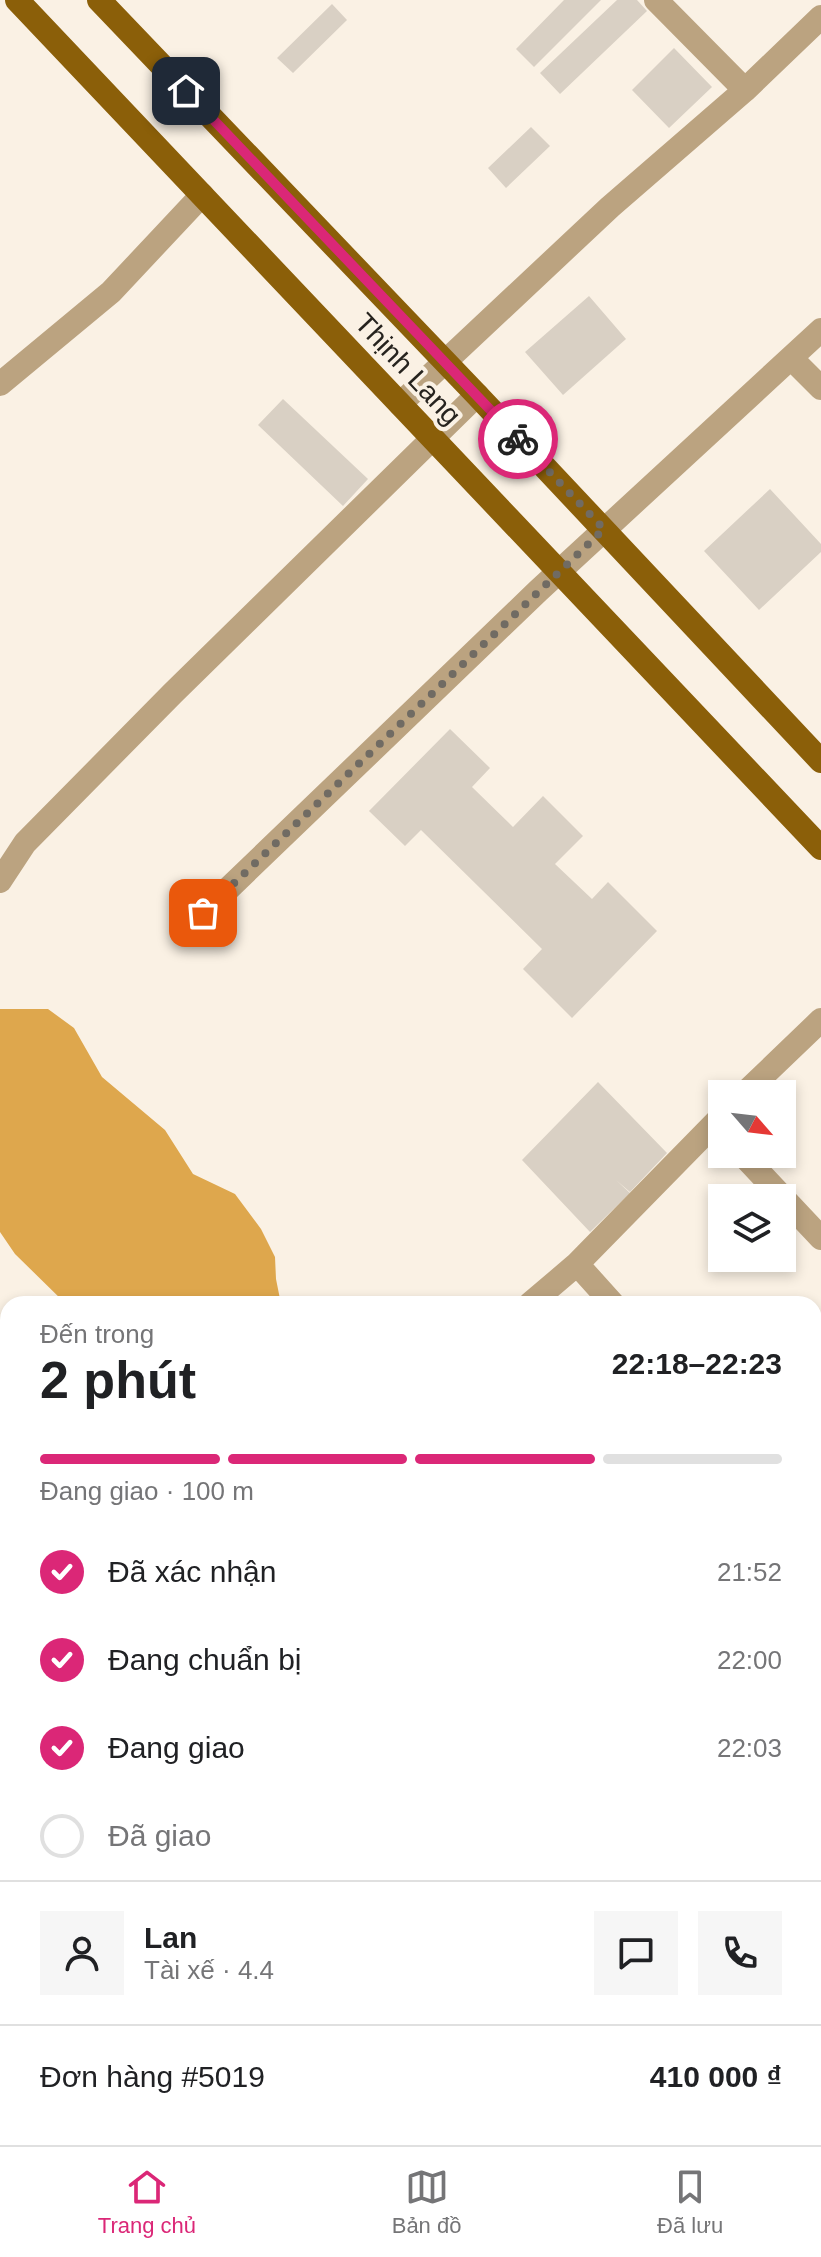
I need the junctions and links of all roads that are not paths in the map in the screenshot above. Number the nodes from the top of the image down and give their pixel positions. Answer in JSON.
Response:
{"nodes":[{"id":1,"x":17,"y":0,"type":"edge"},
{"id":2,"x":99,"y":0,"type":"edge"},
{"id":3,"x":656,"y":0,"type":"edge"},
{"id":4,"x":821,"y":17,"type":"edge"},
{"id":5,"x":745,"y":90,"type":"junction"},
{"id":6,"x":202,"y":195,"type":"junction"},
{"id":7,"x":821,"y":330,"type":"edge"},
{"id":8,"x":791,"y":358,"type":"junction"},
{"id":9,"x":445,"y":362,"type":"junction"},
{"id":10,"x":0,"y":384,"type":"edge"},
{"id":11,"x":821,"y":388,"type":"edge"},
{"id":12,"x":477,"y":395,"type":"junction"},
{"id":13,"x":400,"y":404,"type":"junction"},
{"id":14,"x":432,"y":438,"type":"junction"},
{"id":15,"x":604,"y":529,"type":"junction"},
{"id":16,"x":559,"y":572,"type":"junction"},
{"id":17,"x":819,"y":755,"type":"edge"},
{"id":18,"x":821,"y":848,"type":"edge"},
{"id":19,"x":0,"y":881,"type":"edge"},
{"id":20,"x":203,"y":913,"type":"dead end"},
{"id":21,"x":821,"y":1020,"type":"edge"},
{"id":22,"x":759,"y":1080,"type":"edge"},
{"id":23,"x":708,"y":1134,"type":"edge"},
{"id":24,"x":755,"y":1168,"type":"edge"},
{"id":25,"x":821,"y":1238,"type":"edge"},
{"id":26,"x":577,"y":1264,"type":"junction"},
{"id":27,"x":539,"y":1296,"type":"edge"},
{"id":28,"x":606,"y":1296,"type":"edge"}],
"edges":[{"from":1,"to":6,"type":"main road","name":"Thịnh Lang"},
{"from":2,"to":9,"type":"main road","name":"Thịnh Lang"},
{"from":3,"to":5,"type":"street"},
{"from":4,"to":5,"type":"street"},
{"from":5,"to":9,"type":"street"},
{"from":6,"to":10,"type":"street"},
{"from":6,"to":13,"type":"main road","name":"Thịnh Lang"},
{"from":7,"to":8,"type":"street"},
{"from":8,"to":11,"type":"street"},
{"from":8,"to":15,"type":"street"},
{"from":9,"to":12,"type":"main road","name":"Thịnh Lang"},
{"from":9,"to":13,"type":"street"},
{"from":12,"to":14,"type":"street"},
{"from":12,"to":15,"type":"main road","name":"Thịnh Lang"},
{"from":13,"to":14,"type":"main road","name":"Thịnh Lang"},
{"from":14,"to":16,"type":"main road","name":"Thịnh Lang"},
{"from":14,"to":19,"type":"street"},
{"from":15,"to":16,"type":"street"},
{"from":15,"to":17,"type":"main road","name":"Thịnh Lang"},
{"from":16,"to":18,"type":"main road","name":"Thịnh Lang"},
{"from":16,"to":20,"type":"street"},
{"from":21,"to":22,"type":"street"},
{"from":23,"to":26,"type":"street"},
{"from":24,"to":25,"type":"street"},
{"from":26,"to":27,"type":"street"},
{"from":26,"to":28,"type":"street"}]}
